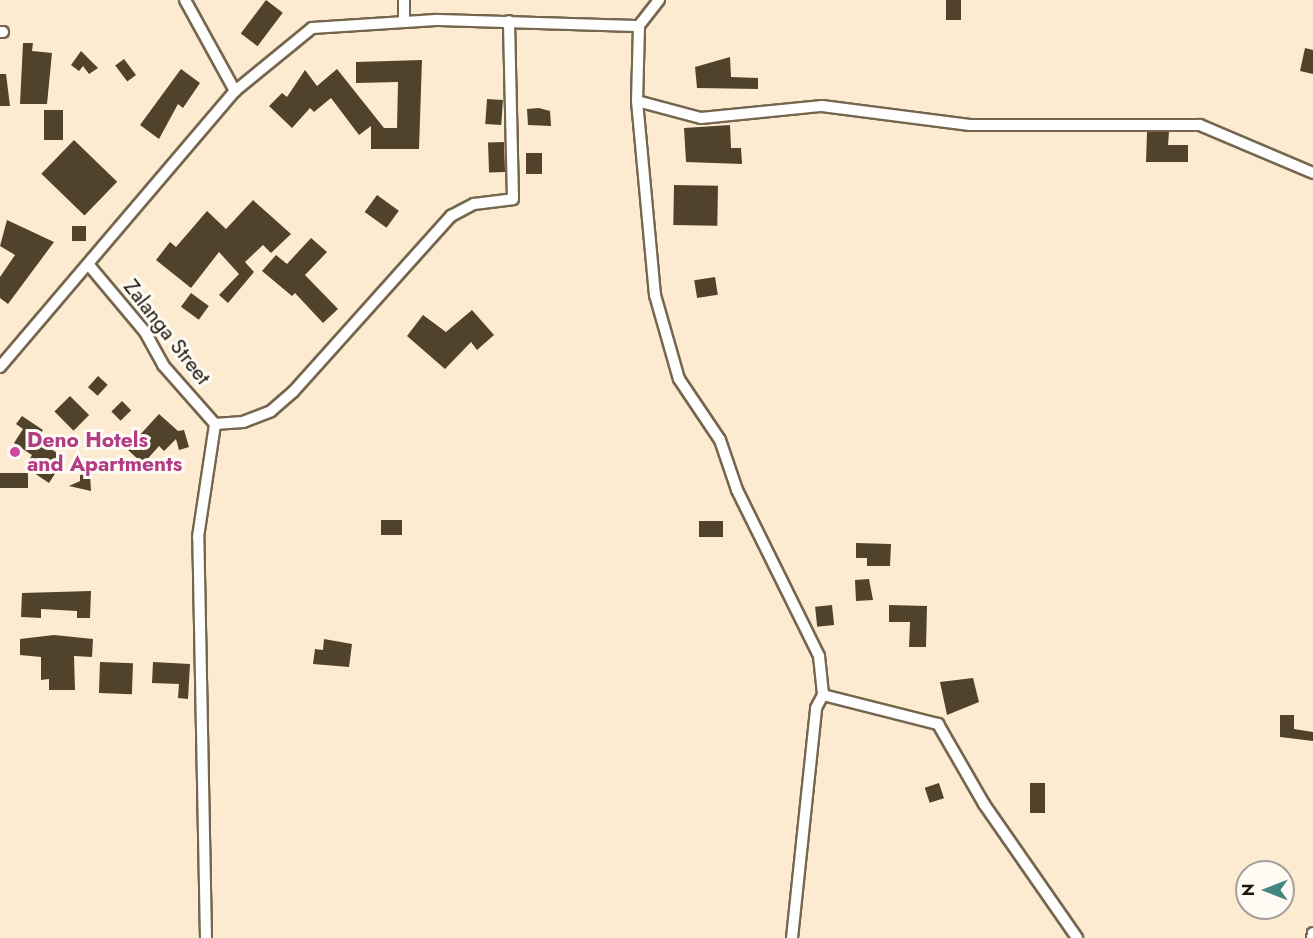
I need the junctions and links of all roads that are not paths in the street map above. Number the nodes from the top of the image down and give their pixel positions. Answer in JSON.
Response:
{"nodes":[{"id":1,"x":185,"y":0,"type":"edge"},
{"id":2,"x":404,"y":0,"type":"edge"},
{"id":3,"x":659,"y":0,"type":"edge"},
{"id":4,"x":509,"y":21,"type":"junction"},
{"id":5,"x":404,"y":22,"type":"junction"},
{"id":6,"x":639,"y":26,"type":"junction"},
{"id":7,"x":235,"y":91,"type":"junction"},
{"id":8,"x":637,"y":101,"type":"junction"},
{"id":9,"x":1313,"y":173,"type":"edge"},
{"id":10,"x":88,"y":264,"type":"junction"},
{"id":11,"x":0,"y":367,"type":"edge"},
{"id":12,"x":215,"y":424,"type":"junction"},
{"id":13,"x":823,"y":695,"type":"junction"},
{"id":14,"x":1313,"y":933,"type":"edge"},
{"id":15,"x":206,"y":938,"type":"edge"},
{"id":16,"x":792,"y":938,"type":"edge"},
{"id":17,"x":1077,"y":938,"type":"edge"},
{"id":18,"x":1312,"y":938,"type":"edge"}],
"edges":[{"from":1,"to":7,"type":"street"},
{"from":2,"to":5,"type":"street"},
{"from":3,"to":6,"type":"street"},
{"from":4,"to":5,"type":"street"},
{"from":4,"to":6,"type":"street"},
{"from":4,"to":12,"type":"street"},
{"from":5,"to":7,"type":"street"},
{"from":6,"to":8,"type":"street"},
{"from":7,"to":10,"type":"street"},
{"from":8,"to":9,"type":"street"},
{"from":8,"to":13,"type":"street"},
{"from":10,"to":11,"type":"street"},
{"from":10,"to":12,"type":"street","name":"Zalanga Street"},
{"from":12,"to":15,"type":"street"},
{"from":13,"to":16,"type":"street"},
{"from":13,"to":17,"type":"street"},
{"from":14,"to":18,"type":"street"}]}
